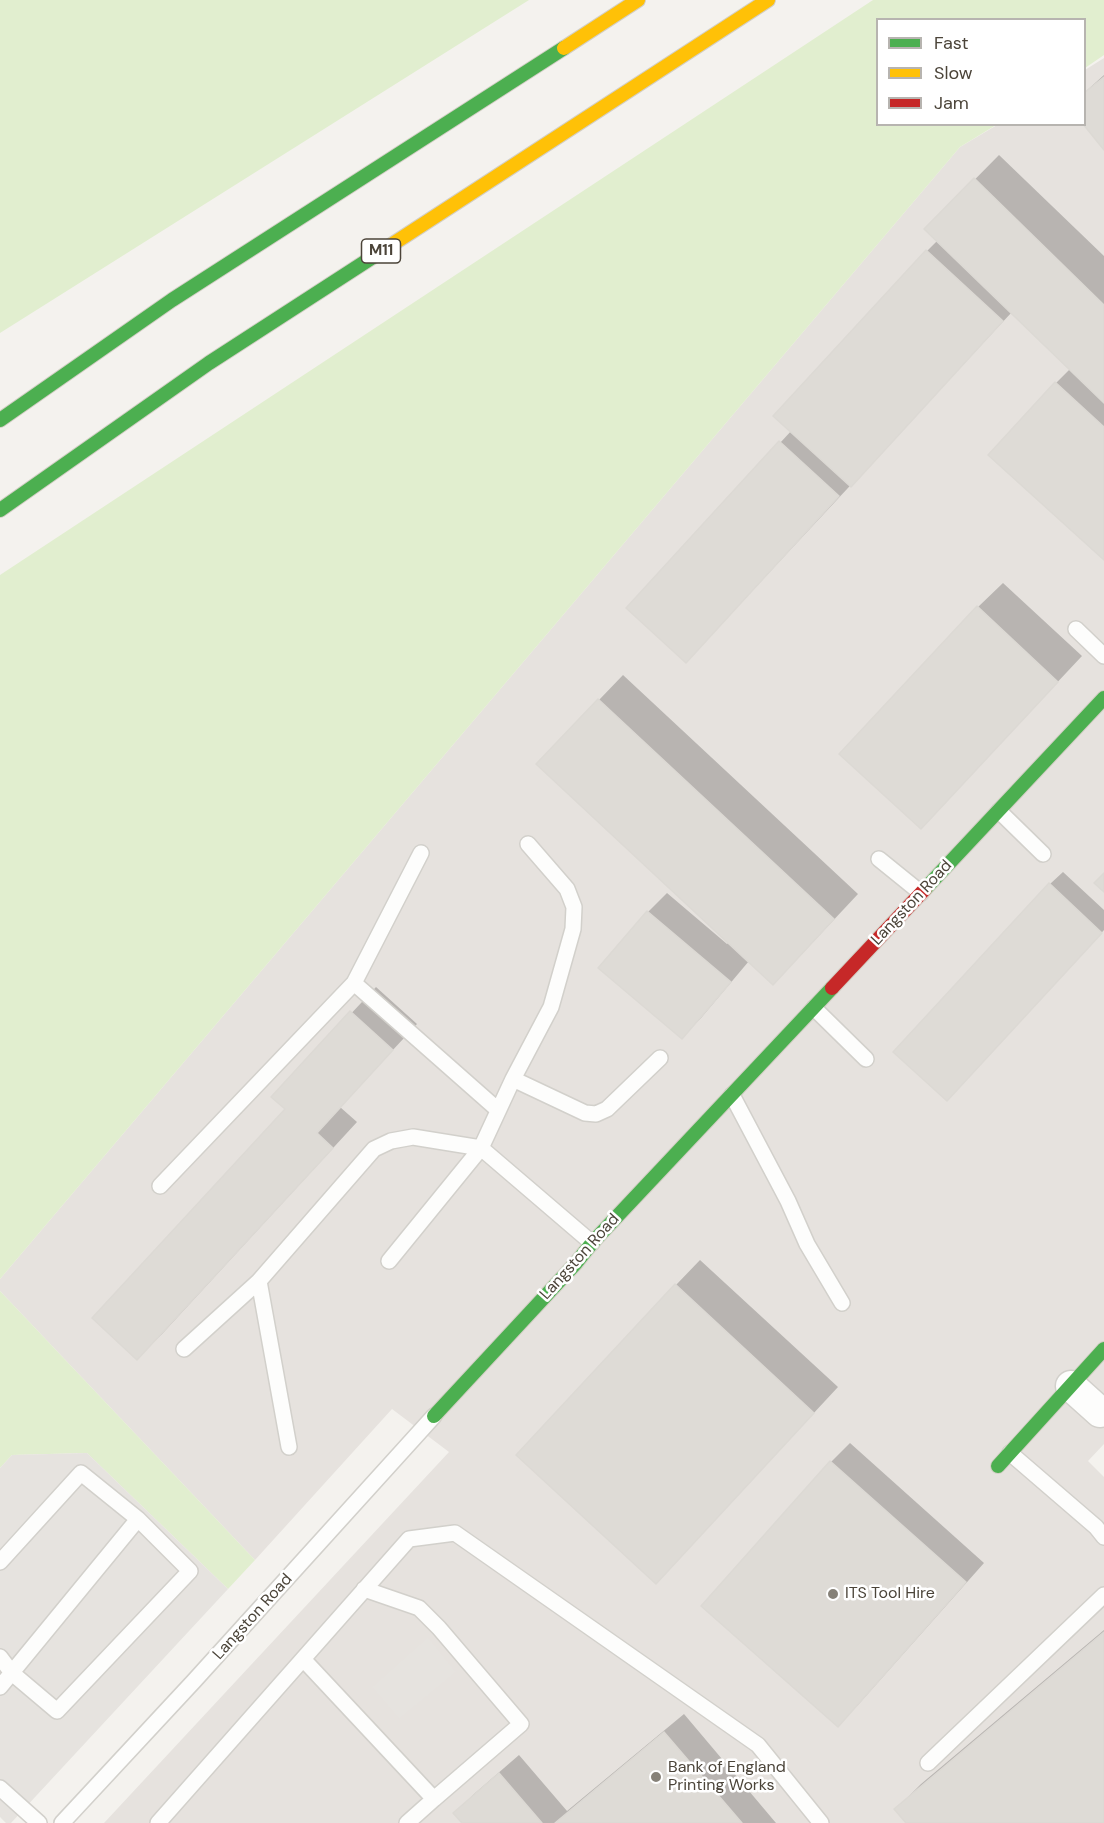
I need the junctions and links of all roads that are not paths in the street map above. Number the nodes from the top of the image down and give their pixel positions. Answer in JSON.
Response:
{"nodes":[{"id":1,"x":638,"y":0,"type":"edge"},
{"id":2,"x":768,"y":0,"type":"edge"},
{"id":3,"x":0,"y":420,"type":"edge"},
{"id":4,"x":0,"y":510,"type":"edge"},
{"id":5,"x":1076,"y":629,"type":"dead end"},
{"id":6,"x":1104,"y":656,"type":"edge"},
{"id":7,"x":1104,"y":698,"type":"edge"},
{"id":8,"x":999,"y":811,"type":"junction"},
{"id":9,"x":528,"y":843,"type":"dead end"},
{"id":10,"x":421,"y":853,"type":"dead end"},
{"id":11,"x":1043,"y":854,"type":"dead end"},
{"id":12,"x":879,"y":859,"type":"dead end"},
{"id":13,"x":921,"y":893,"type":"junction"},
{"id":14,"x":354,"y":983,"type":"junction"},
{"id":15,"x":814,"y":1008,"type":"junction"},
{"id":16,"x":660,"y":1058,"type":"dead end"},
{"id":17,"x":866,"y":1059,"type":"dead end"},
{"id":18,"x":513,"y":1079,"type":"junction"},
{"id":19,"x":732,"y":1095,"type":"junction"},
{"id":20,"x":498,"y":1110,"type":"junction"},
{"id":21,"x":481,"y":1148,"type":"junction"},
{"id":22,"x":160,"y":1186,"type":"dead end"},
{"id":23,"x":592,"y":1243,"type":"junction"},
{"id":24,"x":389,"y":1261,"type":"dead end"},
{"id":25,"x":259,"y":1281,"type":"junction"},
{"id":26,"x":842,"y":1303,"type":"dead end"},
{"id":27,"x":1104,"y":1348,"type":"edge"},
{"id":28,"x":184,"y":1349,"type":"dead end"},
{"id":29,"x":1071,"y":1386,"type":"junction"},
{"id":30,"x":1100,"y":1412,"type":"dead end"},
{"id":31,"x":434,"y":1416,"type":"joint"},
{"id":32,"x":289,"y":1447,"type":"dead end"},
{"id":33,"x":1010,"y":1453,"type":"junction"},
{"id":34,"x":998,"y":1466,"type":"dead end"},
{"id":35,"x":138,"y":1519,"type":"junction"},
{"id":36,"x":1104,"y":1537,"type":"edge"},
{"id":37,"x":0,"y":1562,"type":"edge"},
{"id":38,"x":364,"y":1589,"type":"junction"},
{"id":39,"x":1104,"y":1595,"type":"edge"},
{"id":40,"x":0,"y":1657,"type":"edge"},
{"id":41,"x":303,"y":1659,"type":"junction"},
{"id":42,"x":12,"y":1673,"type":"junction"},
{"id":43,"x":0,"y":1687,"type":"edge"},
{"id":44,"x":928,"y":1763,"type":"dead end"},
{"id":45,"x":0,"y":1788,"type":"edge"},
{"id":46,"x":434,"y":1799,"type":"junction"},
{"id":47,"x":39,"y":1823,"type":"edge"},
{"id":48,"x":62,"y":1823,"type":"edge"},
{"id":49,"x":158,"y":1823,"type":"edge"},
{"id":50,"x":407,"y":1823,"type":"edge"},
{"id":51,"x":821,"y":1823,"type":"edge"}],
"edges":[{"from":1,"to":3,"type":"main road"},
{"from":2,"to":4,"type":"main road","number":"M11"},
{"from":5,"to":6,"type":"lane"},
{"from":7,"to":8,"type":"main road","name":"Langston Road"},
{"from":8,"to":11,"type":"lane"},
{"from":8,"to":13,"type":"main road","name":"Langston Road"},
{"from":9,"to":18,"type":"lane"},
{"from":10,"to":14,"type":"lane"},
{"from":12,"to":13,"type":"lane"},
{"from":13,"to":15,"type":"main road","name":"Langston Road"},
{"from":14,"to":20,"type":"lane"},
{"from":14,"to":22,"type":"lane"},
{"from":15,"to":17,"type":"lane"},
{"from":15,"to":19,"type":"main road","name":"Langston Road"},
{"from":16,"to":18,"type":"lane"},
{"from":18,"to":20,"type":"lane"},
{"from":19,"to":23,"type":"main road","name":"Langston Road"},
{"from":19,"to":26,"type":"lane"},
{"from":20,"to":21,"type":"lane"},
{"from":21,"to":23,"type":"lane"},
{"from":21,"to":24,"type":"lane"},
{"from":21,"to":25,"type":"lane"},
{"from":23,"to":31,"type":"main road","name":"Langston Road"},
{"from":25,"to":28,"type":"lane"},
{"from":25,"to":32,"type":"lane"},
{"from":27,"to":29,"type":"main road"},
{"from":29,"to":30,"type":"street"},
{"from":29,"to":33,"type":"main road"},
{"from":31,"to":48,"type":"lane","name":"Langston Road"},
{"from":33,"to":34,"type":"main road"},
{"from":33,"to":36,"type":"lane"},
{"from":35,"to":37,"type":"lane"},
{"from":35,"to":42,"type":"lane"},
{"from":35,"to":42,"type":"lane"},
{"from":38,"to":41,"type":"lane"},
{"from":38,"to":46,"type":"lane"},
{"from":38,"to":51,"type":"lane"},
{"from":39,"to":44,"type":"lane"},
{"from":40,"to":42,"type":"lane"},
{"from":41,"to":46,"type":"lane"},
{"from":41,"to":49,"type":"lane"},
{"from":42,"to":43,"type":"lane"},
{"from":45,"to":47,"type":"lane"},
{"from":46,"to":50,"type":"lane"}]}
